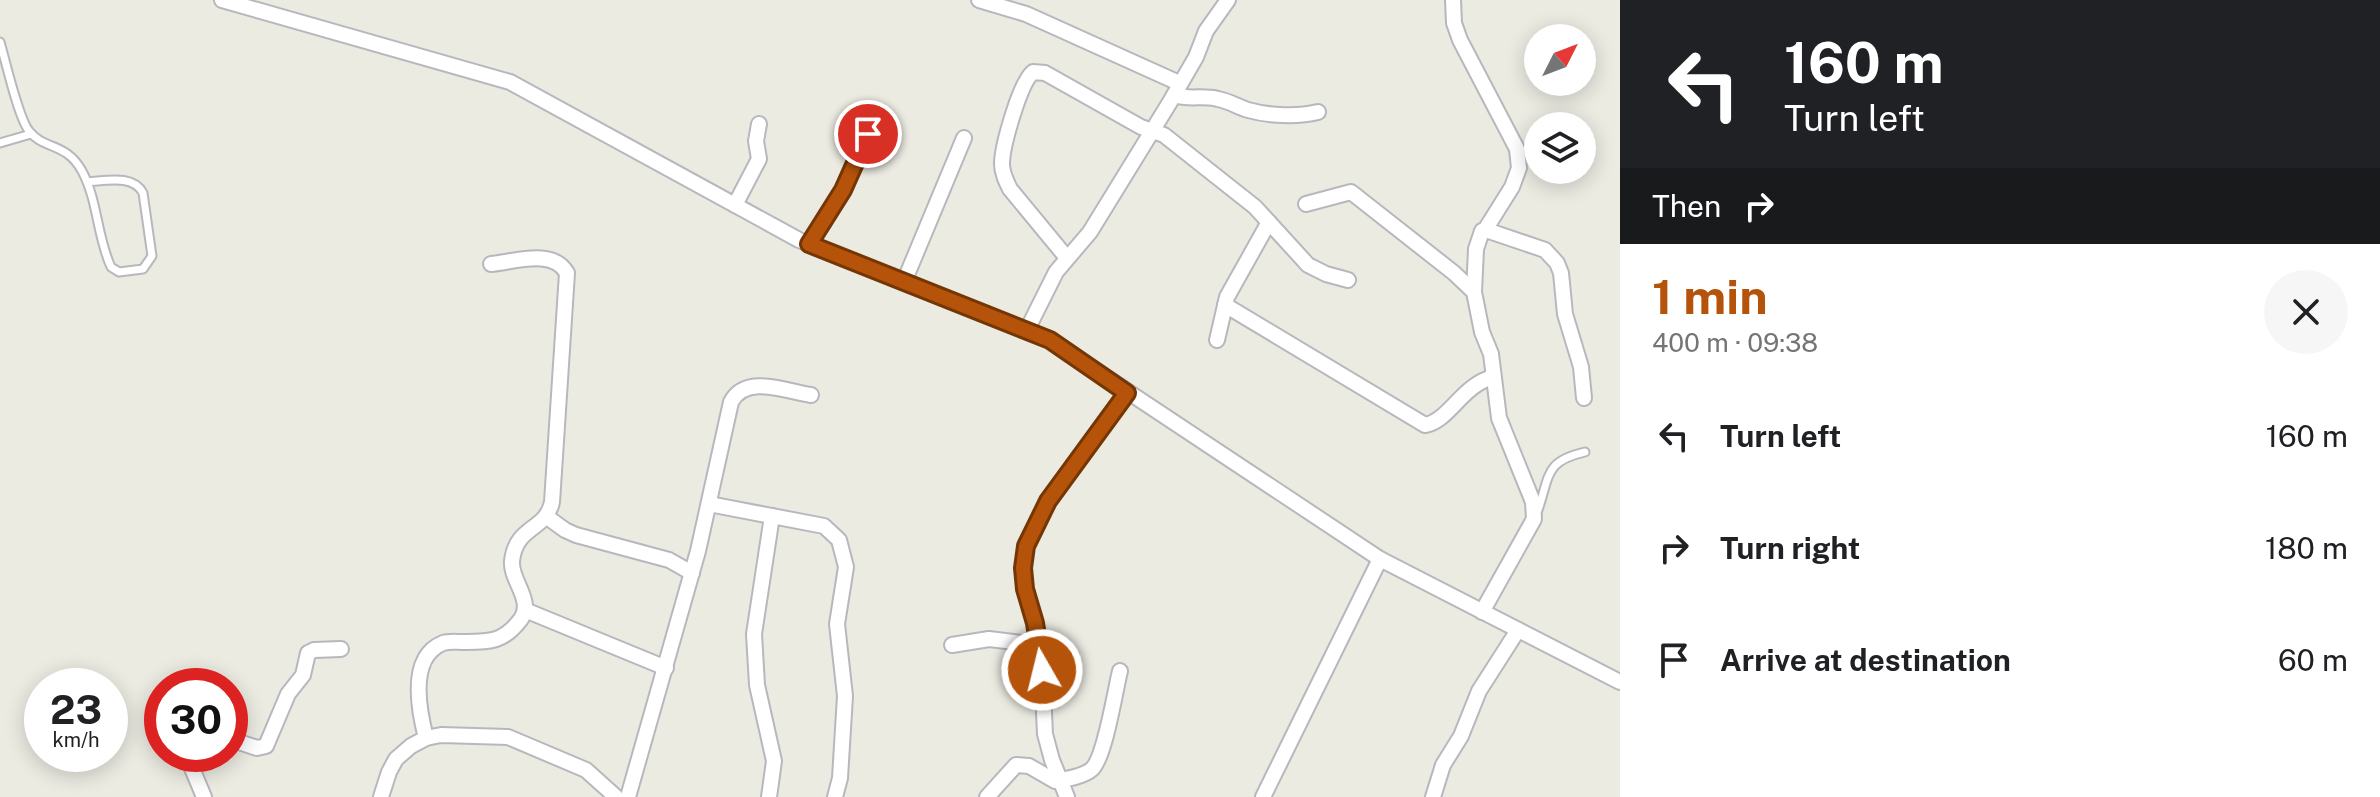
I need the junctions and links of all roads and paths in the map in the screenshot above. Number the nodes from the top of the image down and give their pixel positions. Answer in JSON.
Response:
{"nodes":[{"id":1,"x":222,"y":0,"type":"edge"},
{"id":2,"x":979,"y":0,"type":"edge"},
{"id":3,"x":1228,"y":0,"type":"edge"},
{"id":4,"x":1453,"y":0,"type":"edge"},
{"id":5,"x":1008,"y":4,"type":"edge"},
{"id":6,"x":0,"y":42,"type":"edge"},
{"id":7,"x":1176,"y":89,"type":"junction"},
{"id":8,"x":1318,"y":112,"type":"dead end"},
{"id":9,"x":877,"y":114,"type":"dead end"},
{"id":10,"x":759,"y":124,"type":"dead end"},
{"id":11,"x":1153,"y":130,"type":"junction"},
{"id":12,"x":31,"y":134,"type":"junction"},
{"id":13,"x":964,"y":138,"type":"dead end"},
{"id":14,"x":0,"y":143,"type":"edge"},
{"id":15,"x":87,"y":182,"type":"junction"},
{"id":16,"x":1306,"y":204,"type":"dead end"},
{"id":17,"x":735,"y":205,"type":"junction"},
{"id":18,"x":1269,"y":222,"type":"junction"},
{"id":19,"x":1485,"y":230,"type":"junction"},
{"id":20,"x":809,"y":244,"type":"junction"},
{"id":21,"x":1067,"y":258,"type":"junction"},
{"id":22,"x":491,"y":264,"type":"dead end"},
{"id":23,"x":1348,"y":280,"type":"dead end"},
{"id":24,"x":904,"y":282,"type":"junction"},
{"id":25,"x":1474,"y":292,"type":"junction"},
{"id":26,"x":1225,"y":305,"type":"junction"},
{"id":27,"x":1027,"y":330,"type":"junction"},
{"id":28,"x":1217,"y":340,"type":"dead end"},
{"id":29,"x":1493,"y":377,"type":"junction"},
{"id":30,"x":1127,"y":393,"type":"junction"},
{"id":31,"x":811,"y":395,"type":"dead end"},
{"id":32,"x":1584,"y":398,"type":"dead end"},
{"id":33,"x":1585,"y":452,"type":"dead end"},
{"id":34,"x":709,"y":504,"type":"junction"},
{"id":35,"x":772,"y":516,"type":"junction"},
{"id":36,"x":547,"y":517,"type":"junction"},
{"id":37,"x":1534,"y":519,"type":"junction"},
{"id":38,"x":1380,"y":559,"type":"junction"},
{"id":39,"x":692,"y":573,"type":"junction"},
{"id":40,"x":525,"y":610,"type":"junction"},
{"id":41,"x":1482,"y":612,"type":"junction"},
{"id":42,"x":1518,"y":630,"type":"junction"},
{"id":43,"x":952,"y":645,"type":"dead end"},
{"id":44,"x":1039,"y":645,"type":"junction"},
{"id":45,"x":341,"y":649,"type":"dead end"},
{"id":46,"x":666,"y":668,"type":"junction"},
{"id":47,"x":1120,"y":671,"type":"dead end"},
{"id":48,"x":1620,"y":682,"type":"edge"},
{"id":49,"x":426,"y":738,"type":"junction"},
{"id":50,"x":248,"y":745,"type":"edge"},
{"id":51,"x":194,"y":772,"type":"edge"},
{"id":52,"x":1060,"y":780,"type":"junction"},
{"id":53,"x":204,"y":797,"type":"edge"},
{"id":54,"x":381,"y":797,"type":"edge"},
{"id":55,"x":616,"y":797,"type":"edge"},
{"id":56,"x":628,"y":797,"type":"edge"},
{"id":57,"x":769,"y":797,"type":"edge"},
{"id":58,"x":835,"y":797,"type":"edge"},
{"id":59,"x":987,"y":797,"type":"edge"},
{"id":60,"x":1067,"y":797,"type":"edge"},
{"id":61,"x":1263,"y":797,"type":"edge"},
{"id":62,"x":1433,"y":797,"type":"edge"}],
"edges":[{"from":1,"to":17,"type":"street"},
{"from":2,"to":5,"type":"street"},
{"from":3,"to":7,"type":"street"},
{"from":4,"to":19,"type":"street"},
{"from":5,"to":7,"type":"street"},
{"from":6,"to":12,"type":"lane"},
{"from":7,"to":8,"type":"street"},
{"from":7,"to":11,"type":"street"},
{"from":9,"to":20,"type":"street"},
{"from":10,"to":17,"type":"street"},
{"from":11,"to":18,"type":"street"},
{"from":11,"to":21,"type":"street"},
{"from":11,"to":21,"type":"street"},
{"from":12,"to":14,"type":"lane"},
{"from":12,"to":15,"type":"lane"},
{"from":13,"to":24,"type":"street"},
{"from":15,"to":15,"type":"lane"},
{"from":16,"to":25,"type":"street"},
{"from":17,"to":20,"type":"street"},
{"from":18,"to":23,"type":"street"},
{"from":18,"to":26,"type":"street"},
{"from":19,"to":25,"type":"street"},
{"from":19,"to":32,"type":"street"},
{"from":20,"to":24,"type":"street"},
{"from":21,"to":27,"type":"street"},
{"from":22,"to":36,"type":"street"},
{"from":24,"to":27,"type":"street"},
{"from":25,"to":29,"type":"street"},
{"from":26,"to":28,"type":"street"},
{"from":26,"to":29,"type":"street"},
{"from":27,"to":30,"type":"street"},
{"from":29,"to":37,"type":"street"},
{"from":30,"to":38,"type":"street"},
{"from":30,"to":44,"type":"street"},
{"from":31,"to":34,"type":"street"},
{"from":33,"to":37,"type":"lane"},
{"from":34,"to":35,"type":"street"},
{"from":34,"to":39,"type":"street"},
{"from":35,"to":57,"type":"street"},
{"from":35,"to":58,"type":"street"},
{"from":36,"to":39,"type":"street"},
{"from":36,"to":40,"type":"street"},
{"from":37,"to":41,"type":"street"},
{"from":38,"to":41,"type":"street"},
{"from":38,"to":61,"type":"street"},
{"from":39,"to":46,"type":"street"},
{"from":40,"to":46,"type":"street"},
{"from":40,"to":49,"type":"street"},
{"from":41,"to":42,"type":"street"},
{"from":42,"to":48,"type":"street"},
{"from":42,"to":62,"type":"street"},
{"from":43,"to":44,"type":"street"},
{"from":44,"to":52,"type":"street"},
{"from":45,"to":50,"type":"street"},
{"from":46,"to":56,"type":"street"},
{"from":47,"to":52,"type":"street"},
{"from":49,"to":54,"type":"street"},
{"from":49,"to":55,"type":"street"},
{"from":51,"to":53,"type":"street"},
{"from":52,"to":59,"type":"street"},
{"from":52,"to":60,"type":"street"}]}
